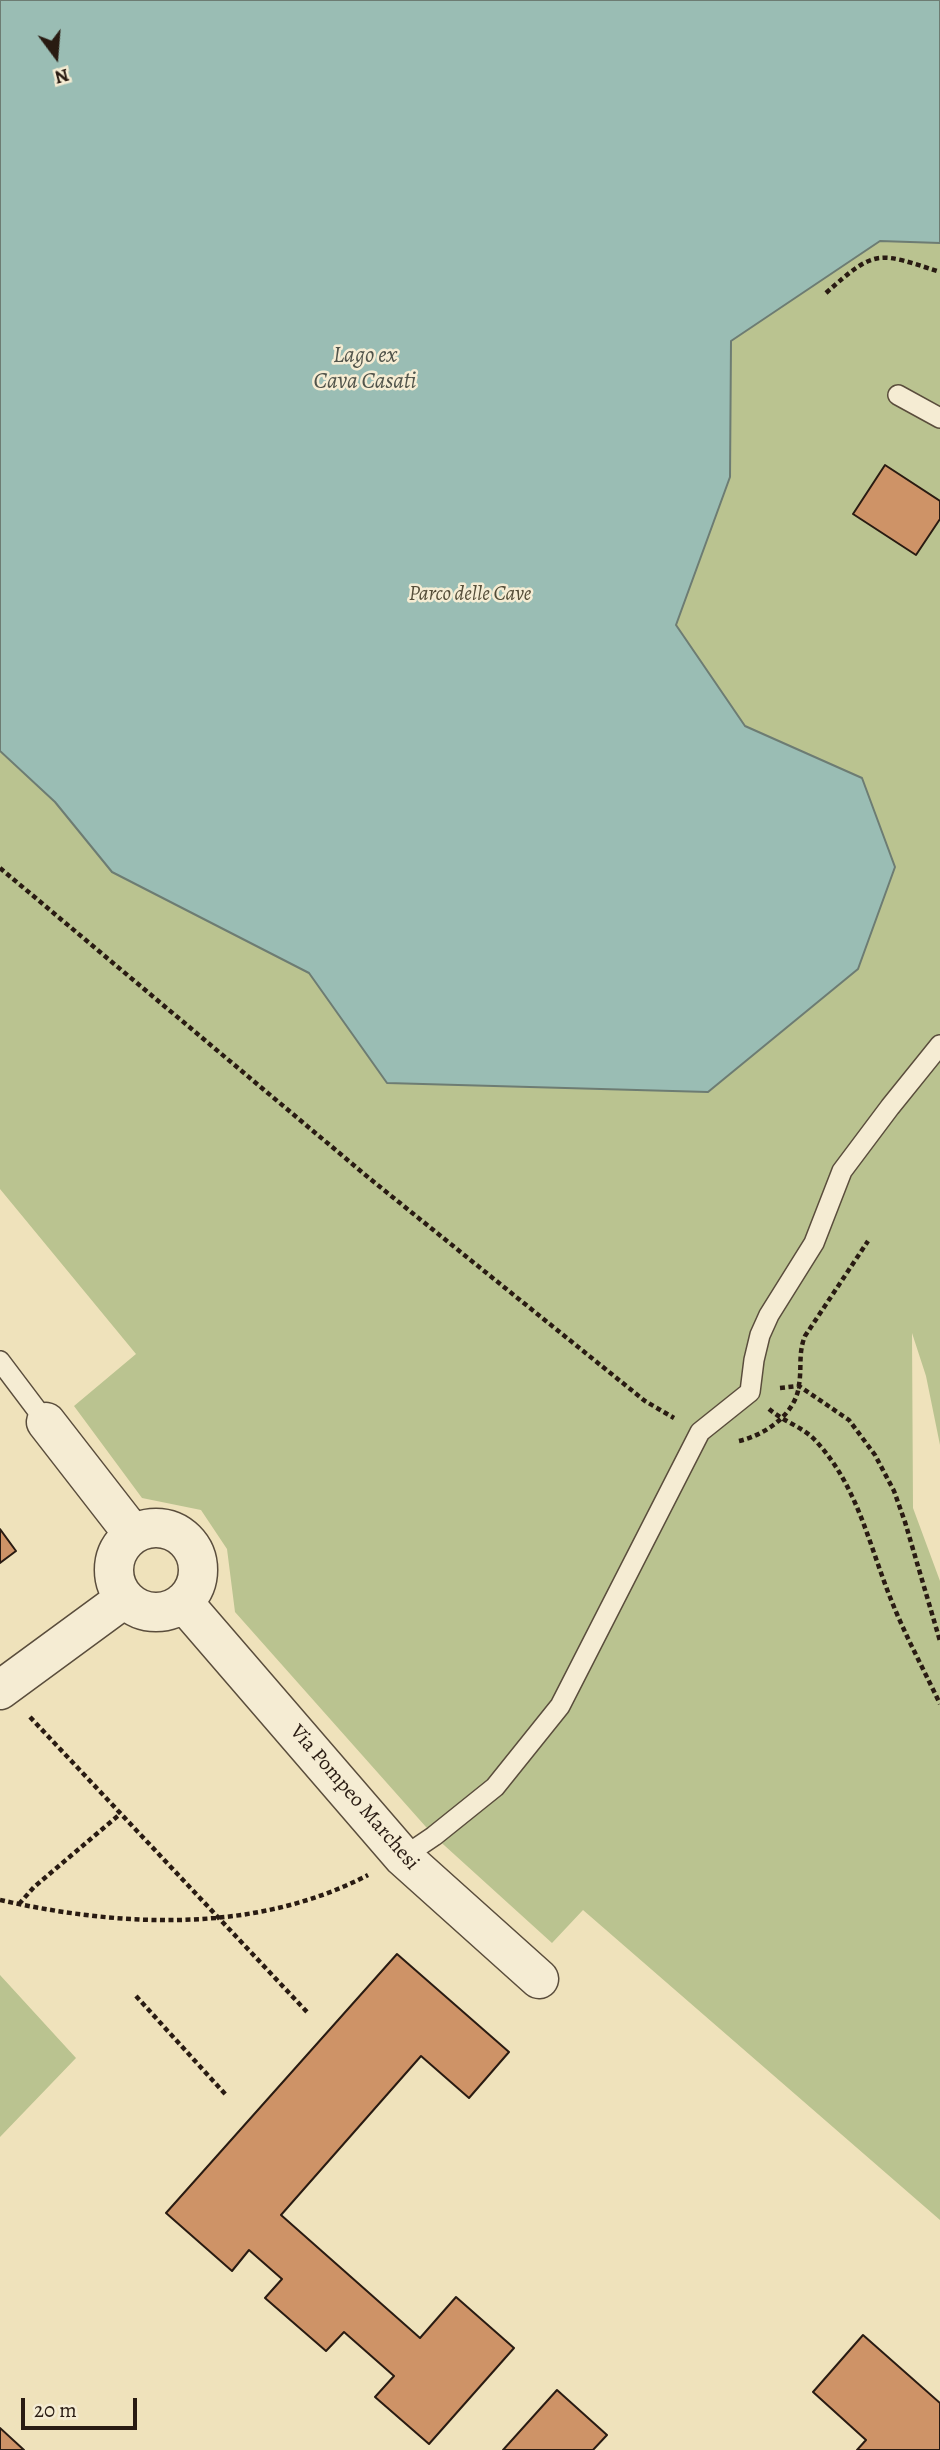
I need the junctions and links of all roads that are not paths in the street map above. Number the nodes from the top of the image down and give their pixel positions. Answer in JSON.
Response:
{"nodes":[{"id":1,"x":898,"y":395,"type":"dead end"},
{"id":2,"x":940,"y":418,"type":"edge"},
{"id":3,"x":940,"y":1045,"type":"edge"},
{"id":4,"x":0,"y":1361,"type":"edge"},
{"id":5,"x":46,"y":1422,"type":"joint"},
{"id":6,"x":133,"y":1534,"type":"junction"},
{"id":7,"x":124,"y":1599,"type":"junction"},
{"id":8,"x":183,"y":1602,"type":"junction"},
{"id":9,"x":12,"y":1700,"type":"edge"},
{"id":10,"x":403,"y":1857,"type":"junction"},
{"id":11,"x":539,"y":1979,"type":"dead end"}],
"edges":[{"from":1,"to":2,"type":"lane"},
{"from":3,"to":10,"type":"lane"},
{"from":4,"to":5,"type":"lane"},
{"from":5,"to":6,"type":"street"},
{"from":6,"to":7,"type":"street"},
{"from":6,"to":8,"type":"street"},
{"from":7,"to":8,"type":"street"},
{"from":7,"to":9,"type":"street"},
{"from":8,"to":10,"type":"street","name":"Via Pompeo Marchesi"},
{"from":10,"to":11,"type":"street","name":"Via Pompeo Marchesi"}]}
